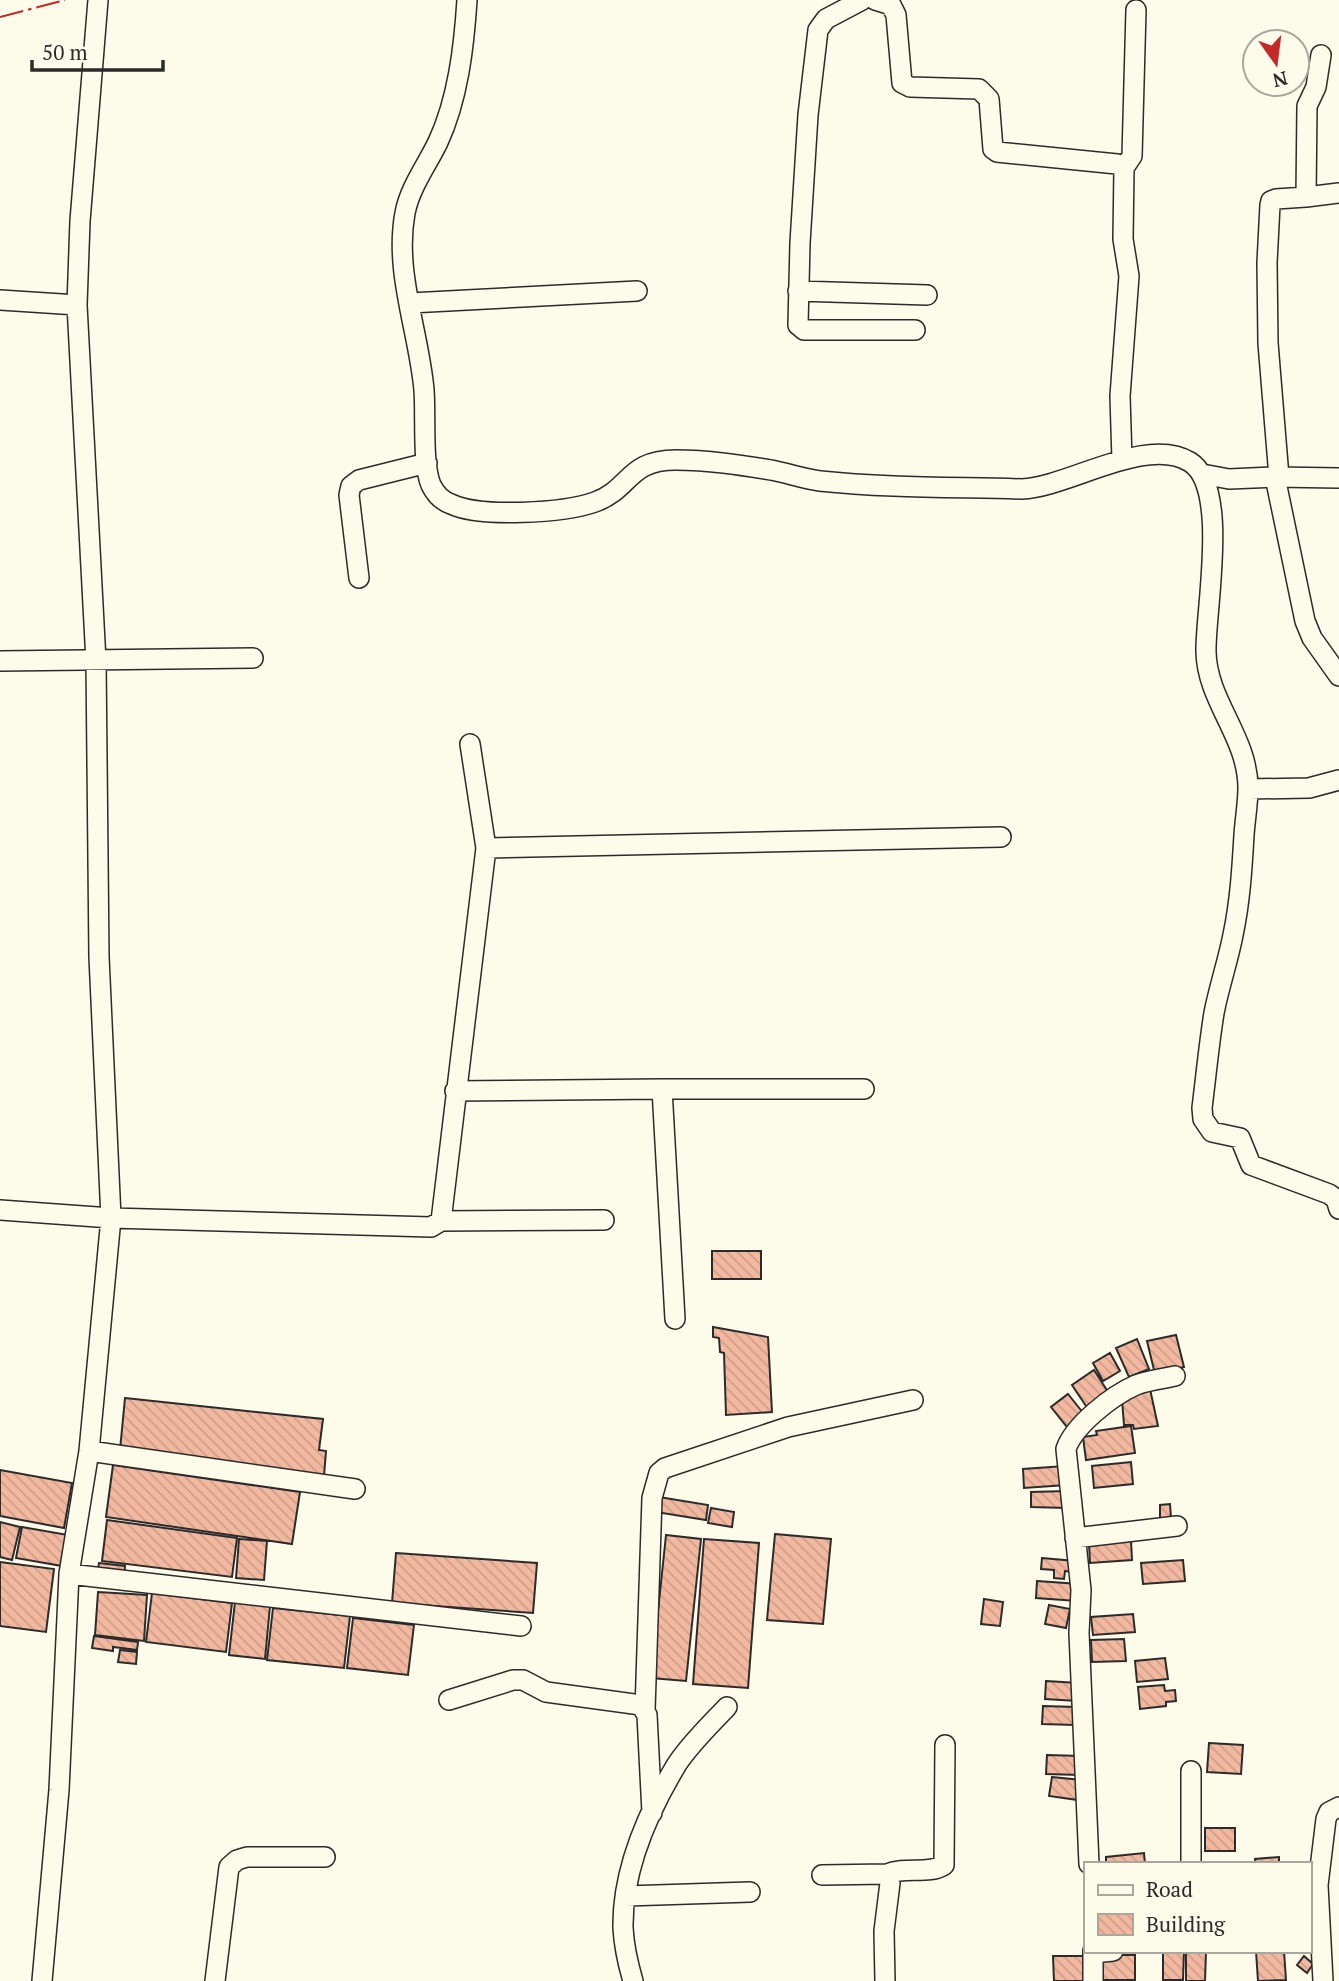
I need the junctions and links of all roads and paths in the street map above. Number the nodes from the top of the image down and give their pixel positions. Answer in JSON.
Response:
{"nodes":[{"id":1,"x":98,"y":0,"type":"edge"},
{"id":2,"x":467,"y":0,"type":"edge"},
{"id":3,"x":862,"y":0,"type":"edge"},
{"id":4,"x":875,"y":0,"type":"edge"},
{"id":5,"x":1136,"y":10,"type":"dead end"},
{"id":6,"x":1321,"y":55,"type":"dead end"},
{"id":7,"x":1124,"y":168,"type":"junction"},
{"id":8,"x":1339,"y":194,"type":"edge"},
{"id":9,"x":1306,"y":197,"type":"junction"},
{"id":10,"x":637,"y":291,"type":"dead end"},
{"id":11,"x":798,"y":291,"type":"junction"},
{"id":12,"x":927,"y":295,"type":"dead end"},
{"id":13,"x":0,"y":300,"type":"edge"},
{"id":14,"x":410,"y":303,"type":"junction"},
{"id":15,"x":77,"y":305,"type":"junction"},
{"id":16,"x":915,"y":330,"type":"dead end"},
{"id":17,"x":1122,"y":460,"type":"junction"},
{"id":18,"x":427,"y":463,"type":"junction"},
{"id":19,"x":1202,"y":474,"type":"junction"},
{"id":20,"x":1277,"y":477,"type":"junction"},
{"id":21,"x":1339,"y":478,"type":"edge"},
{"id":22,"x":359,"y":578,"type":"dead end"},
{"id":23,"x":253,"y":658,"type":"dead end"},
{"id":24,"x":0,"y":662,"type":"edge"},
{"id":25,"x":96,"y":662,"type":"junction"},
{"id":26,"x":1339,"y":676,"type":"edge"},
{"id":27,"x":470,"y":744,"type":"dead end"},
{"id":28,"x":1339,"y":780,"type":"edge"},
{"id":29,"x":1248,"y":789,"type":"junction"},
{"id":30,"x":1001,"y":837,"type":"dead end"},
{"id":31,"x":486,"y":848,"type":"junction"},
{"id":32,"x":662,"y":1089,"type":"junction"},
{"id":33,"x":863,"y":1089,"type":"dead end"},
{"id":34,"x":455,"y":1091,"type":"junction"},
{"id":35,"x":1339,"y":1209,"type":"edge"},
{"id":36,"x":0,"y":1210,"type":"edge"},
{"id":37,"x":111,"y":1219,"type":"junction"},
{"id":38,"x":604,"y":1220,"type":"dead end"},
{"id":39,"x":441,"y":1221,"type":"junction"},
{"id":40,"x":675,"y":1319,"type":"dead end"},
{"id":41,"x":1174,"y":1376,"type":"dead end"},
{"id":42,"x":913,"y":1400,"type":"dead end"},
{"id":43,"x":89,"y":1451,"type":"junction"},
{"id":44,"x":355,"y":1489,"type":"dead end"},
{"id":45,"x":1177,"y":1526,"type":"dead end"},
{"id":46,"x":1074,"y":1538,"type":"junction"},
{"id":47,"x":69,"y":1574,"type":"junction"},
{"id":48,"x":521,"y":1626,"type":"dead end"},
{"id":49,"x":449,"y":1700,"type":"dead end"},
{"id":50,"x":727,"y":1707,"type":"dead end"},
{"id":51,"x":645,"y":1710,"type":"junction"},
{"id":52,"x":945,"y":1745,"type":"dead end"},
{"id":53,"x":1191,"y":1771,"type":"dead end"},
{"id":54,"x":1339,"y":1807,"type":"edge"},
{"id":55,"x":652,"y":1813,"type":"junction"},
{"id":56,"x":326,"y":1857,"type":"dead end"},
{"id":57,"x":1089,"y":1862,"type":"edge"},
{"id":58,"x":1191,"y":1862,"type":"edge"},
{"id":59,"x":887,"y":1874,"type":"junction"},
{"id":60,"x":822,"y":1875,"type":"dead end"},
{"id":61,"x":750,"y":1892,"type":"dead end"},
{"id":62,"x":626,"y":1896,"type":"junction"},
{"id":63,"x":1093,"y":1953,"type":"edge"},
{"id":64,"x":42,"y":1981,"type":"edge"},
{"id":65,"x":215,"y":1981,"type":"edge"},
{"id":66,"x":633,"y":1981,"type":"edge"},
{"id":67,"x":885,"y":1981,"type":"edge"},
{"id":68,"x":1093,"y":1981,"type":"edge"},
{"id":69,"x":1323,"y":1981,"type":"edge"}],
"edges":[{"from":1,"to":15,"type":"street"},
{"from":2,"to":14,"type":"street"},
{"from":3,"to":11,"type":"street"},
{"from":4,"to":7,"type":"street"},
{"from":5,"to":7,"type":"street"},
{"from":6,"to":9,"type":"street"},
{"from":7,"to":17,"type":"street"},
{"from":8,"to":9,"type":"street"},
{"from":9,"to":20,"type":"street"},
{"from":10,"to":14,"type":"street"},
{"from":11,"to":12,"type":"street"},
{"from":11,"to":16,"type":"street"},
{"from":13,"to":15,"type":"street"},
{"from":14,"to":18,"type":"street"},
{"from":15,"to":25,"type":"street"},
{"from":17,"to":18,"type":"street"},
{"from":17,"to":19,"type":"street"},
{"from":18,"to":22,"type":"street"},
{"from":19,"to":20,"type":"street"},
{"from":19,"to":29,"type":"street"},
{"from":20,"to":21,"type":"street"},
{"from":20,"to":26,"type":"street"},
{"from":23,"to":25,"type":"street"},
{"from":24,"to":25,"type":"street"},
{"from":25,"to":37,"type":"street"},
{"from":27,"to":31,"type":"street"},
{"from":28,"to":29,"type":"street"},
{"from":29,"to":35,"type":"street"},
{"from":30,"to":31,"type":"street"},
{"from":31,"to":34,"type":"street"},
{"from":32,"to":33,"type":"street"},
{"from":32,"to":34,"type":"street"},
{"from":32,"to":40,"type":"street"},
{"from":34,"to":39,"type":"street"},
{"from":36,"to":37,"type":"street"},
{"from":37,"to":39,"type":"street"},
{"from":37,"to":43,"type":"street"},
{"from":38,"to":39,"type":"street"},
{"from":41,"to":46,"type":"street"},
{"from":42,"to":51,"type":"street"},
{"from":43,"to":44,"type":"street"},
{"from":43,"to":47,"type":"street"},
{"from":45,"to":46,"type":"street"},
{"from":46,"to":57,"type":"street"},
{"from":47,"to":48,"type":"street"},
{"from":47,"to":64,"type":"street"},
{"from":49,"to":51,"type":"street"},
{"from":50,"to":55,"type":"street"},
{"from":51,"to":55,"type":"street"},
{"from":52,"to":59,"type":"street"},
{"from":53,"to":58,"type":"street"},
{"from":54,"to":69,"type":"street"},
{"from":55,"to":62,"type":"street"},
{"from":56,"to":65,"type":"street"},
{"from":59,"to":60,"type":"street"},
{"from":59,"to":67,"type":"street"},
{"from":61,"to":62,"type":"street"},
{"from":62,"to":66,"type":"street"},
{"from":63,"to":68,"type":"street"}]}
